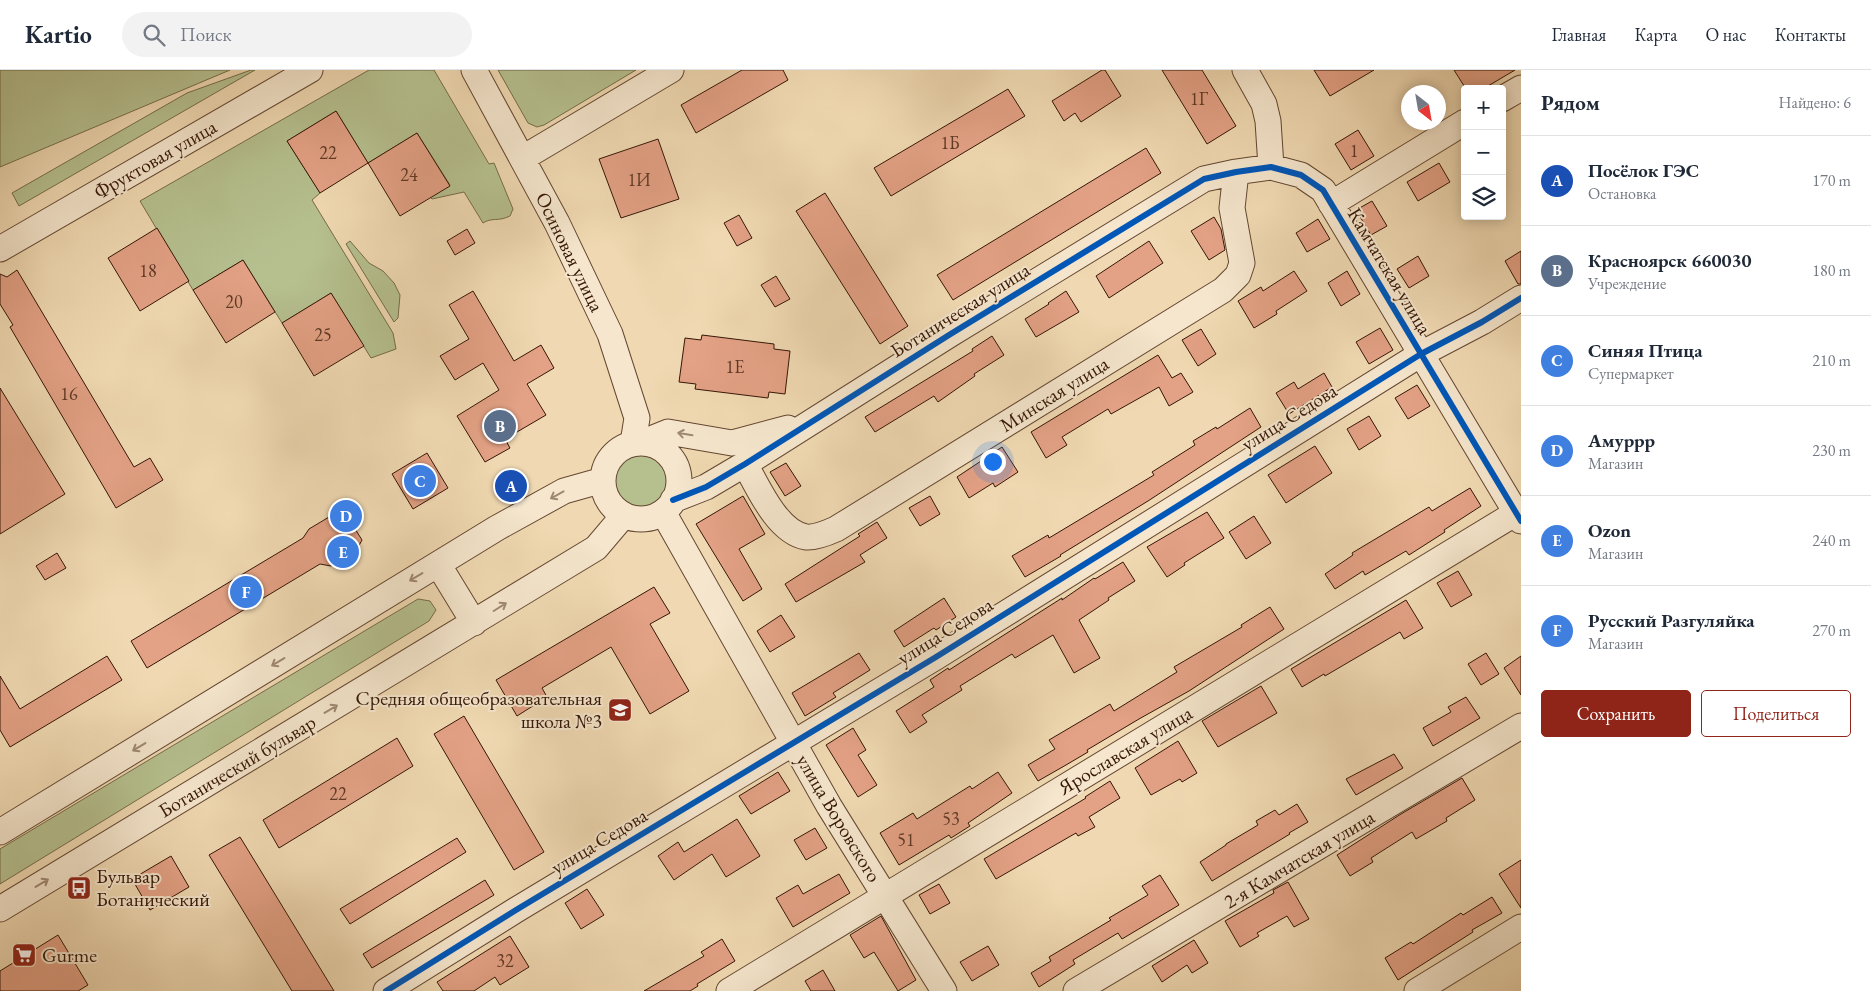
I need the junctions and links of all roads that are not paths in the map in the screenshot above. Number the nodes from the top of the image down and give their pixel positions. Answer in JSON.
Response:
{"nodes":[{"id":1,"x":310,"y":70,"type":"edge"},
{"id":2,"x":474,"y":70,"type":"edge"},
{"id":3,"x":671,"y":70,"type":"edge"},
{"id":4,"x":1245,"y":70,"type":"edge"},
{"id":5,"x":1521,"y":88,"type":"edge"},
{"id":6,"x":1506,"y":97,"type":"edge"},
{"id":7,"x":1461,"y":124,"type":"edge"},
{"id":8,"x":523,"y":158,"type":"junction"},
{"id":9,"x":1271,"y":167,"type":"junction"},
{"id":10,"x":1236,"y":172,"type":"junction"},
{"id":11,"x":1331,"y":204,"type":"junction"},
{"id":12,"x":0,"y":249,"type":"edge"},
{"id":13,"x":1521,"y":298,"type":"edge"},
{"id":14,"x":1421,"y":354,"type":"junction"},
{"id":15,"x":809,"y":423,"type":"junction"},
{"id":16,"x":637,"y":443,"type":"junction"},
{"id":17,"x":745,"y":464,"type":"junction"},
{"id":18,"x":603,"y":480,"type":"junction"},
{"id":19,"x":668,"y":506,"type":"junction"},
{"id":20,"x":1519,"y":514,"type":"edge"},
{"id":21,"x":624,"y":515,"type":"junction"},
{"id":22,"x":438,"y":564,"type":"junction"},
{"id":23,"x":474,"y":623,"type":"junction"},
{"id":24,"x":1521,"y":726,"type":"edge"},
{"id":25,"x":794,"y":743,"type":"junction"},
{"id":26,"x":0,"y":832,"type":"edge"},
{"id":27,"x":885,"y":896,"type":"junction"},
{"id":28,"x":0,"y":909,"type":"edge"},
{"id":29,"x":1521,"y":928,"type":"edge"},
{"id":30,"x":386,"y":991,"type":"edge"},
{"id":31,"x":729,"y":991,"type":"edge"},
{"id":32,"x":944,"y":991,"type":"edge"},
{"id":33,"x":1076,"y":991,"type":"edge"},
{"id":34,"x":1417,"y":991,"type":"edge"}],
"edges":[{"from":1,"to":12,"type":"street","name":"Фруктовая улица"},
{"from":2,"to":8,"type":"street","name":"Осиновая улица"},
{"from":3,"to":8,"type":"street"},
{"from":4,"to":9,"type":"street"},
{"from":5,"to":6,"type":"street"},
{"from":7,"to":11,"type":"street"},
{"from":8,"to":16,"type":"street","name":"Осиновая улица"},
{"from":9,"to":10,"type":"street","name":"Ботаническая улица"},
{"from":9,"to":11,"type":"street","name":"Камчатская улица"},
{"from":10,"to":15,"type":"street","name":"Ботаническая улица"},
{"from":10,"to":17,"type":"street","name":"Минская улица"},
{"from":11,"to":14,"type":"street","name":"Камчатская улица"},
{"from":13,"to":14,"type":"street","name":"улица Седова"},
{"from":14,"to":20,"type":"street","name":"Камчатская улица"},
{"from":14,"to":25,"type":"street","name":"улица Седова"},
{"from":15,"to":16,"type":"street","name":"Ботаническая улица","one_way":true},
{"from":15,"to":17,"type":"street","name":"Ботаническая улица"},
{"from":16,"to":18,"type":"street"},
{"from":16,"to":19,"type":"street"},
{"from":17,"to":19,"type":"street","name":"Ботаническая улица"},
{"from":18,"to":21,"type":"street"},
{"from":18,"to":22,"type":"street","one_way":true},
{"from":19,"to":21,"type":"street"},
{"from":19,"to":25,"type":"street","name":"улица Воровского"},
{"from":20,"to":27,"type":"street","name":"Ярославская улица"},
{"from":23,"to":21,"type":"street","name":"Ботанический бульвар","one_way":true},
{"from":22,"to":23,"type":"street"},
{"from":22,"to":26,"type":"street","one_way":true},
{"from":28,"to":23,"type":"street","name":"Ботанический бульвар","one_way":true},
{"from":24,"to":33,"type":"street","name":"2-я Камчатская улица"},
{"from":25,"to":27,"type":"street","name":"улица Воровского"},
{"from":25,"to":30,"type":"street","name":"улица Седова"},
{"from":27,"to":31,"type":"street","name":"Ярославская улица"},
{"from":27,"to":32,"type":"street","name":"улица Воровского"},
{"from":29,"to":34,"type":"street"}]}
